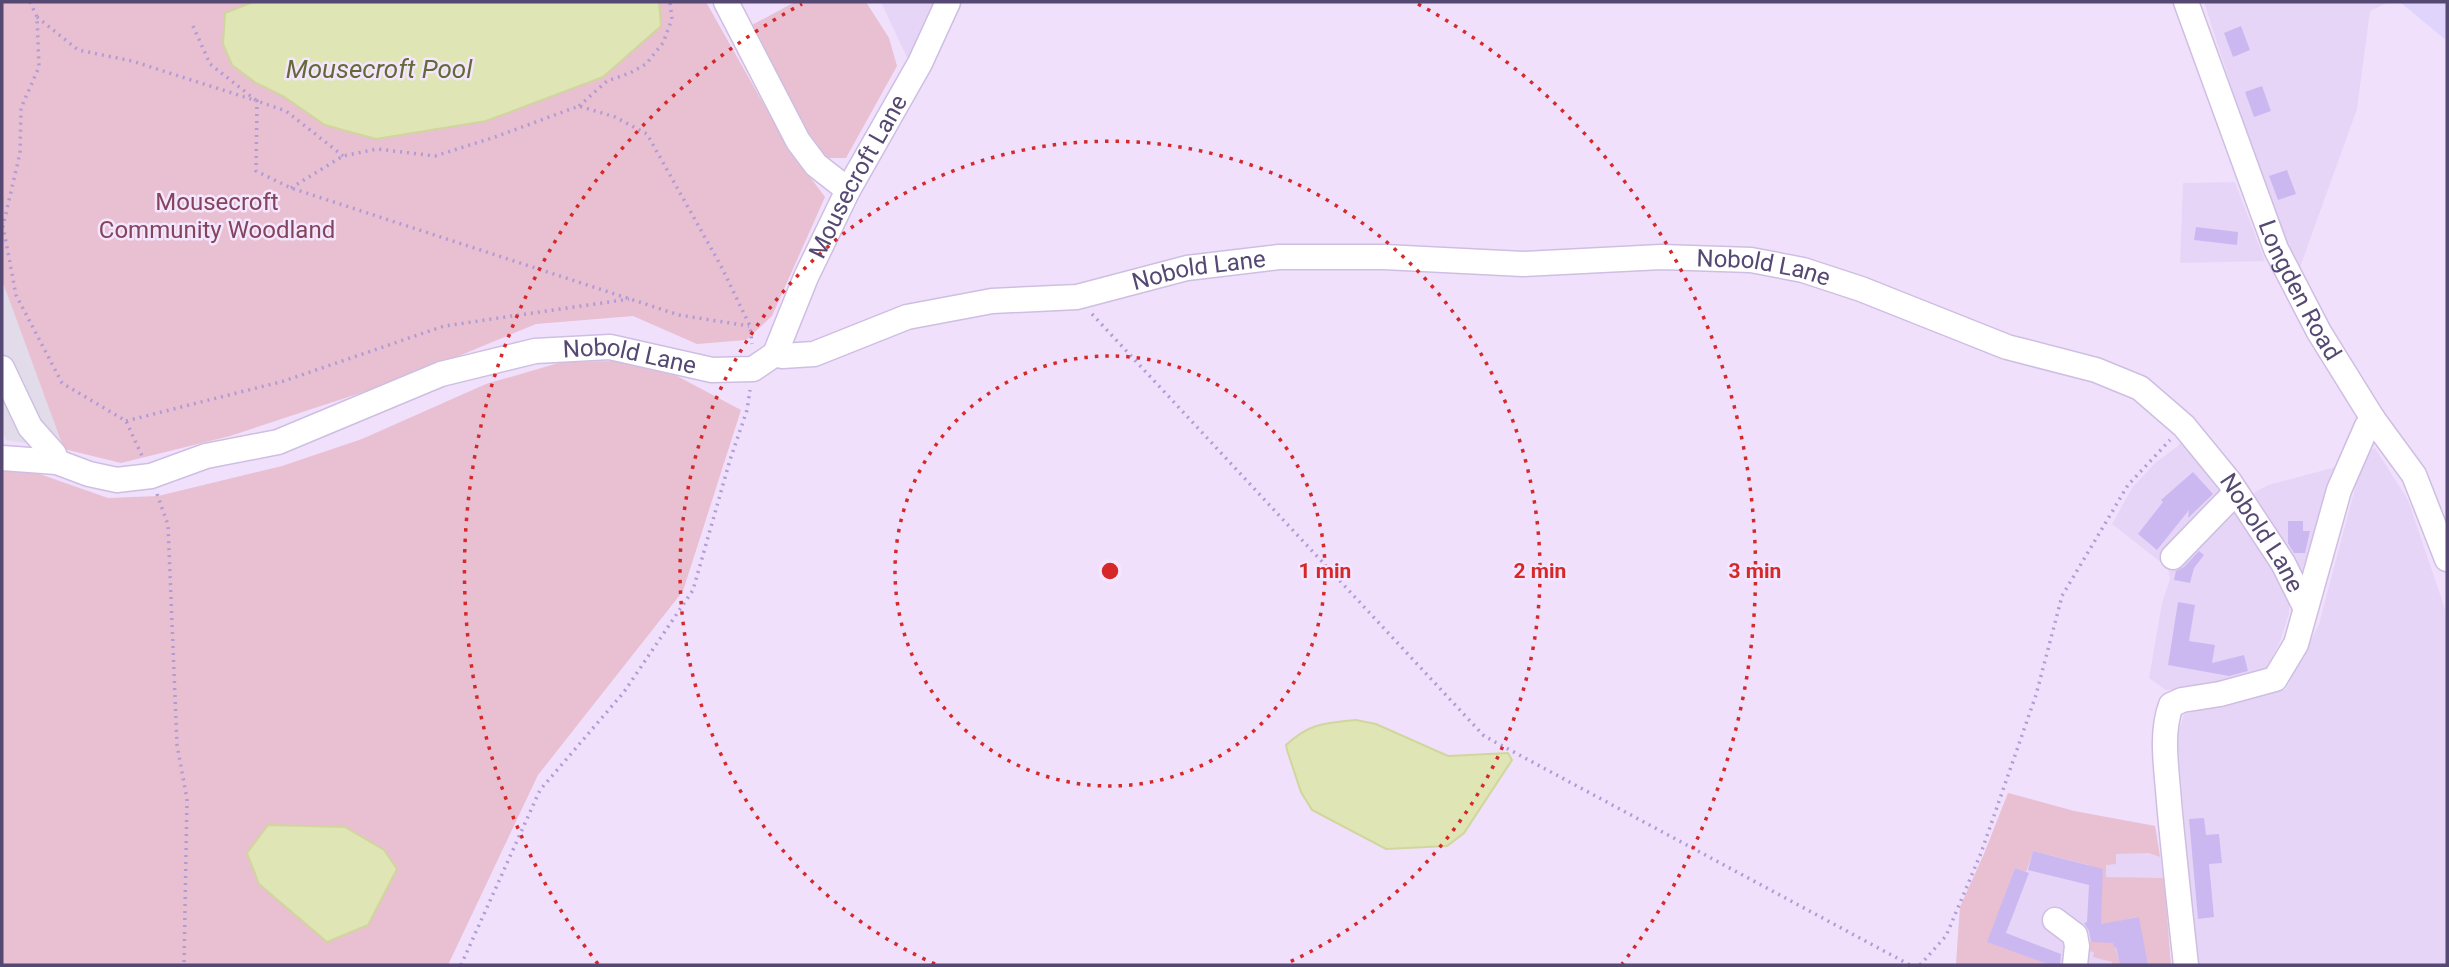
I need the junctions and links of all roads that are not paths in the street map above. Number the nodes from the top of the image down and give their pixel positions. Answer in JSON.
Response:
{"nodes":[{"id":1,"x":726,"y":2,"type":"edge"},
{"id":2,"x":948,"y":2,"type":"edge"},
{"id":3,"x":2186,"y":2,"type":"edge"},
{"id":4,"x":848,"y":190,"type":"junction"},
{"id":5,"x":775,"y":354,"type":"junction"},
{"id":6,"x":2,"y":368,"type":"edge"},
{"id":7,"x":2373,"y":419,"type":"junction"},
{"id":8,"x":2,"y":458,"type":"edge"},
{"id":9,"x":57,"y":462,"type":"junction"},
{"id":10,"x":2236,"y":492,"type":"junction"},
{"id":11,"x":2173,"y":556,"type":"dead end"},
{"id":12,"x":2447,"y":559,"type":"edge"},
{"id":13,"x":2305,"y":607,"type":"junction"},
{"id":14,"x":2054,"y":920,"type":"dead end"},
{"id":15,"x":2075,"y":965,"type":"edge"},
{"id":16,"x":2186,"y":965,"type":"edge"}],
"edges":[{"from":1,"to":4,"type":"street"},
{"from":2,"to":4,"type":"street","name":"Mousecroft Lane"},
{"from":3,"to":7,"type":"street","name":"Longden Road"},
{"from":4,"to":5,"type":"street","name":"Mousecroft Lane"},
{"from":5,"to":9,"type":"street","name":"Nobold Lane"},
{"from":5,"to":10,"type":"street","name":"Nobold Lane"},
{"from":6,"to":9,"type":"street"},
{"from":7,"to":12,"type":"street","name":"Longden Road"},
{"from":7,"to":13,"type":"street","name":"Nobold Lane"},
{"from":8,"to":9,"type":"street","name":"Nobold Lane"},
{"from":10,"to":11,"type":"street"},
{"from":10,"to":13,"type":"street","name":"Nobold Lane"},
{"from":13,"to":16,"type":"street","name":"Nobold Lane"},
{"from":14,"to":15,"type":"street"}]}
